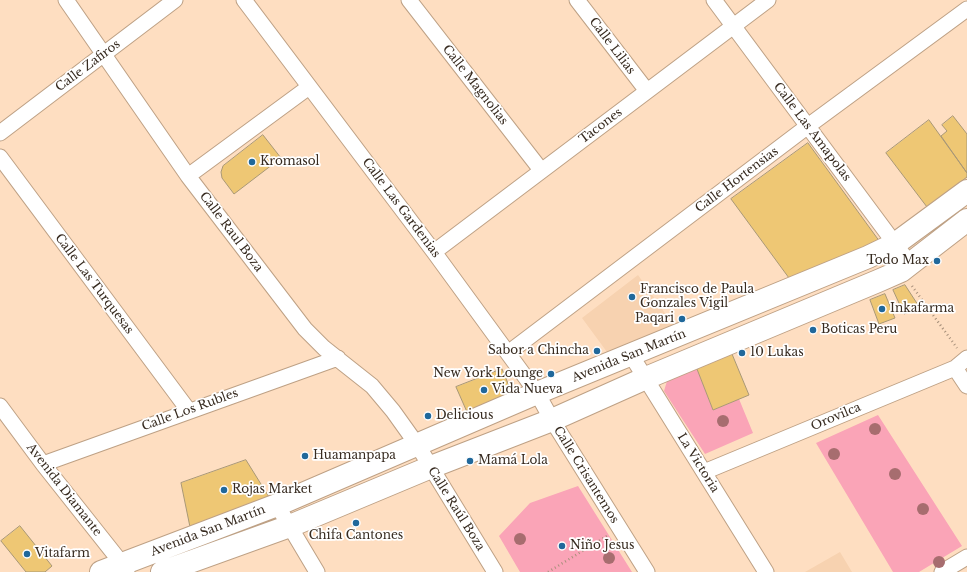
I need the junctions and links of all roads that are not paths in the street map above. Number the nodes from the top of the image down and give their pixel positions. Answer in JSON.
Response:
{"nodes":[{"id":1,"x":66,"y":0,"type":"edge"},
{"id":2,"x":176,"y":0,"type":"edge"},
{"id":3,"x":244,"y":0,"type":"edge"},
{"id":4,"x":410,"y":0,"type":"edge"},
{"id":5,"x":577,"y":0,"type":"edge"},
{"id":6,"x":714,"y":0,"type":"edge"},
{"id":7,"x":768,"y":0,"type":"edge"},
{"id":8,"x":967,"y":9,"type":"edge"},
{"id":9,"x":733,"y":26,"type":"junction"},
{"id":10,"x":104,"y":54,"type":"junction"},
{"id":11,"x":309,"y":87,"type":"junction"},
{"id":12,"x":646,"y":92,"type":"junction"},
{"id":13,"x":808,"y":126,"type":"junction"},
{"id":14,"x":0,"y":133,"type":"edge"},
{"id":15,"x":0,"y":157,"type":"edge"},
{"id":16,"x":542,"y":170,"type":"junction"},
{"id":17,"x":188,"y":176,"type":"junction"},
{"id":18,"x":967,"y":191,"type":"edge"},
{"id":19,"x":967,"y":220,"type":"edge"},
{"id":20,"x":895,"y":244,"type":"junction"},
{"id":21,"x":434,"y":252,"type":"junction"},
{"id":22,"x":905,"y":268,"type":"junction"},
{"id":23,"x":508,"y":353,"type":"junction"},
{"id":24,"x":632,"y":355,"type":"junction"},
{"id":25,"x":338,"y":358,"type":"junction"},
{"id":26,"x":962,"y":362,"type":"edge"},
{"id":27,"x":646,"y":378,"type":"junction"},
{"id":28,"x":967,"y":386,"type":"edge"},
{"id":29,"x":537,"y":393,"type":"junction"},
{"id":30,"x":0,"y":406,"type":"edge"},
{"id":31,"x":189,"y":411,"type":"junction"},
{"id":32,"x":552,"y":420,"type":"junction"},
{"id":33,"x":418,"y":446,"type":"junction"},
{"id":34,"x":43,"y":464,"type":"junction"},
{"id":35,"x":431,"y":467,"type":"junction"},
{"id":36,"x":704,"y":472,"type":"junction"},
{"id":37,"x":277,"y":505,"type":"junction"},
{"id":38,"x":290,"y":526,"type":"junction"},
{"id":39,"x":967,"y":557,"type":"edge"},
{"id":40,"x":126,"y":568,"type":"edge"},
{"id":41,"x":101,"y":572,"type":"edge"},
{"id":42,"x":162,"y":572,"type":"edge"},
{"id":43,"x":317,"y":572,"type":"edge"},
{"id":44,"x":495,"y":572,"type":"edge"},
{"id":45,"x":646,"y":572,"type":"edge"},
{"id":46,"x":766,"y":572,"type":"edge"},
{"id":47,"x":942,"y":572,"type":"edge"}],
"edges":[{"from":1,"to":10,"type":"street","name":"Calle Raul Boza"},
{"from":2,"to":10,"type":"street","name":"Calle Zafiros"},
{"from":3,"to":11,"type":"street","name":"Calle Las Gardenias"},
{"from":4,"to":16,"type":"street","name":"Calle Magnolias"},
{"from":5,"to":12,"type":"street","name":"Calle Lilias"},
{"from":6,"to":9,"type":"street","name":"Calle Las Amapolas"},
{"from":7,"to":9,"type":"street","name":"Tacones"},
{"from":8,"to":13,"type":"street","name":"Calle Hortensias"},
{"from":9,"to":12,"type":"street","name":"Tacones"},
{"from":9,"to":13,"type":"street","name":"Calle Las Amapolas"},
{"from":10,"to":14,"type":"street","name":"Calle Zafiros"},
{"from":10,"to":17,"type":"street","name":"Calle Raul Boza"},
{"from":11,"to":17,"type":"street"},
{"from":11,"to":21,"type":"street","name":"Calle Las Gardenias"},
{"from":12,"to":16,"type":"street","name":"Tacones"},
{"from":13,"to":20,"type":"street","name":"Calle Las Amapolas"},
{"from":13,"to":23,"type":"street","name":"Calle Hortensias"},
{"from":15,"to":31,"type":"street","name":"Calle Las Turquesas"},
{"from":16,"to":21,"type":"street","name":"Tacones"},
{"from":17,"to":25,"type":"street","name":"Calle Raul Boza"},
{"from":18,"to":20,"type":"main road","name":"Avenida San Martín"},
{"from":19,"to":22,"type":"main road","name":"Avenida San Martín"},
{"from":20,"to":22,"type":"street","name":"Calle Las Amapolas"},
{"from":20,"to":24,"type":"main road","name":"Avenida San Martín"},
{"from":21,"to":23,"type":"street","name":"Calle Las Gardenias"},
{"from":22,"to":27,"type":"main road","name":"Avenida San Martín"},
{"from":23,"to":29,"type":"street","name":"Calle Las Gardenias"},
{"from":24,"to":27,"type":"street","name":"La Victoria"},
{"from":24,"to":29,"type":"main road","name":"Avenida San Martín"},
{"from":25,"to":31,"type":"street","name":"Calle Los Rubles"},
{"from":25,"to":33,"type":"street","name":"Calle Raul Boza"},
{"from":26,"to":28,"type":"street"},
{"from":26,"to":36,"type":"street","name":"Orovilca"},
{"from":27,"to":32,"type":"main road","name":"Avenida San Martín"},
{"from":27,"to":36,"type":"street","name":"La Victoria"},
{"from":29,"to":32,"type":"street","name":"Calle Las Gardenias"},
{"from":29,"to":33,"type":"main road","name":"Avenida San Martín"},
{"from":30,"to":34,"type":"street","name":"Avenida Diamante"},
{"from":31,"to":34,"type":"street","name":"Calle Los Rubles"},
{"from":32,"to":35,"type":"main road","name":"Avenida San Martín"},
{"from":32,"to":45,"type":"street","name":"Calle Crisantemos"},
{"from":33,"to":35,"type":"street","name":"Calle Raúl Boza"},
{"from":33,"to":37,"type":"main road","name":"Avenida San Martín"},
{"from":34,"to":40,"type":"street","name":"Avenida Diamante"},
{"from":35,"to":38,"type":"main road","name":"Avenida San Martín"},
{"from":35,"to":44,"type":"street","name":"Calle Raúl Boza"},
{"from":36,"to":46,"type":"street","name":"La Victoria"},
{"from":37,"to":38,"type":"street"},
{"from":37,"to":40,"type":"main road","name":"Avenida San Martín"},
{"from":38,"to":42,"type":"main road","name":"Avenida San Martín"},
{"from":38,"to":43,"type":"street"},
{"from":39,"to":47,"type":"street"},
{"from":40,"to":41,"type":"main road","name":"Avenida San Martín"}]}
